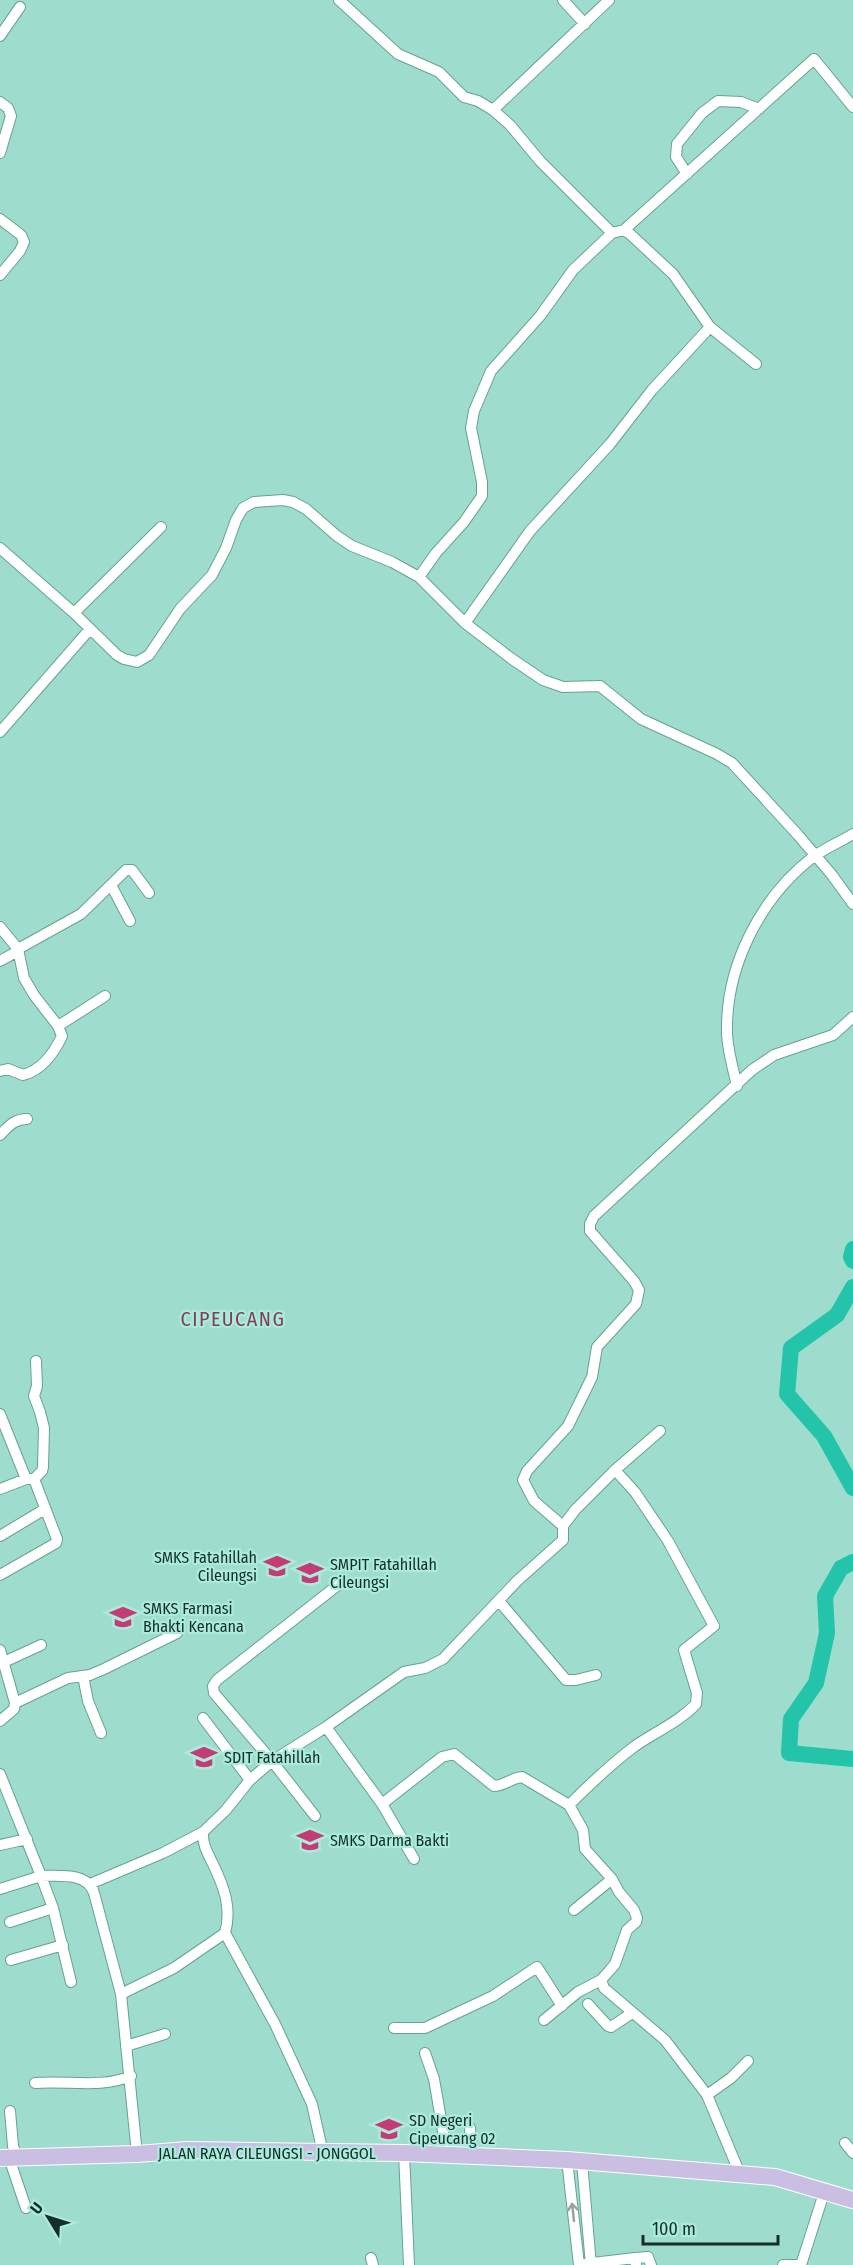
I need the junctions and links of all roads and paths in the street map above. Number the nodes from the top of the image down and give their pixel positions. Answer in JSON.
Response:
{"nodes":[{"id":1,"x":339,"y":0,"type":"edge"},
{"id":2,"x":563,"y":0,"type":"edge"},
{"id":3,"x":609,"y":0,"type":"edge"},
{"id":4,"x":20,"y":8,"type":"dead end"},
{"id":5,"x":585,"y":24,"type":"junction"},
{"id":6,"x":0,"y":36,"type":"edge"},
{"id":7,"x":0,"y":102,"type":"edge"},
{"id":8,"x":853,"y":107,"type":"edge"},
{"id":9,"x":759,"y":109,"type":"junction"},
{"id":10,"x":493,"y":110,"type":"junction"},
{"id":11,"x":0,"y":153,"type":"edge"},
{"id":12,"x":687,"y":174,"type":"junction"},
{"id":13,"x":0,"y":219,"type":"edge"},
{"id":14,"x":624,"y":230,"type":"junction"},
{"id":15,"x":612,"y":233,"type":"junction"},
{"id":16,"x":0,"y":275,"type":"edge"},
{"id":17,"x":710,"y":327,"type":"junction"},
{"id":18,"x":756,"y":364,"type":"dead end"},
{"id":19,"x":161,"y":527,"type":"dead end"},
{"id":20,"x":0,"y":548,"type":"edge"},
{"id":21,"x":419,"y":577,"type":"junction"},
{"id":22,"x":74,"y":613,"type":"junction"},
{"id":23,"x":465,"y":623,"type":"junction"},
{"id":24,"x":90,"y":628,"type":"junction"},
{"id":25,"x":0,"y":732,"type":"edge"},
{"id":26,"x":853,"y":834,"type":"edge"},
{"id":27,"x":815,"y":855,"type":"junction"},
{"id":28,"x":111,"y":885,"type":"junction"},
{"id":29,"x":149,"y":893,"type":"dead end"},
{"id":30,"x":853,"y":904,"type":"edge"},
{"id":31,"x":130,"y":921,"type":"dead end"},
{"id":32,"x":0,"y":927,"type":"edge"},
{"id":33,"x":18,"y":950,"type":"junction"},
{"id":34,"x":0,"y":961,"type":"edge"},
{"id":35,"x":105,"y":996,"type":"dead end"},
{"id":36,"x":853,"y":1017,"type":"edge"},
{"id":37,"x":58,"y":1026,"type":"junction"},
{"id":38,"x":0,"y":1071,"type":"edge"},
{"id":39,"x":737,"y":1086,"type":"junction"},
{"id":40,"x":27,"y":1119,"type":"dead end"},
{"id":41,"x":0,"y":1135,"type":"edge"},
{"id":42,"x":36,"y":1361,"type":"dead end"},
{"id":43,"x":0,"y":1414,"type":"edge"},
{"id":44,"x":660,"y":1431,"type":"dead end"},
{"id":45,"x":615,"y":1470,"type":"junction"},
{"id":46,"x":30,"y":1479,"type":"junction"},
{"id":47,"x":0,"y":1490,"type":"edge"},
{"id":48,"x":45,"y":1509,"type":"junction"},
{"id":49,"x":563,"y":1526,"type":"junction"},
{"id":50,"x":0,"y":1536,"type":"edge"},
{"id":51,"x":0,"y":1559,"type":"edge"},
{"id":52,"x":3,"y":1572,"type":"edge"},
{"id":53,"x":343,"y":1581,"type":"dead end"},
{"id":54,"x":500,"y":1601,"type":"junction"},
{"id":55,"x":177,"y":1633,"type":"dead end"},
{"id":56,"x":41,"y":1645,"type":"dead end"},
{"id":57,"x":0,"y":1650,"type":"edge"},
{"id":58,"x":4,"y":1662,"type":"junction"},
{"id":59,"x":596,"y":1675,"type":"dead end"},
{"id":60,"x":83,"y":1676,"type":"junction"},
{"id":61,"x":5,"y":1684,"type":"edge"},
{"id":62,"x":15,"y":1703,"type":"junction"},
{"id":63,"x":203,"y":1718,"type":"dead end"},
{"id":64,"x":0,"y":1721,"type":"edge"},
{"id":65,"x":326,"y":1727,"type":"junction"},
{"id":66,"x":100,"y":1732,"type":"dead end"},
{"id":67,"x":272,"y":1761,"type":"junction"},
{"id":68,"x":0,"y":1774,"type":"edge"},
{"id":69,"x":250,"y":1780,"type":"junction"},
{"id":70,"x":6,"y":1802,"type":"edge"},
{"id":71,"x":382,"y":1804,"type":"junction"},
{"id":72,"x":569,"y":1805,"type":"junction"},
{"id":73,"x":315,"y":1816,"type":"dead end"},
{"id":74,"x":203,"y":1832,"type":"junction"},
{"id":75,"x":27,"y":1839,"type":"junction"},
{"id":76,"x":0,"y":1845,"type":"edge"},
{"id":77,"x":414,"y":1859,"type":"dead end"},
{"id":78,"x":41,"y":1876,"type":"junction"},
{"id":79,"x":612,"y":1879,"type":"junction"},
{"id":80,"x":90,"y":1884,"type":"junction"},
{"id":81,"x":0,"y":1890,"type":"edge"},
{"id":82,"x":53,"y":1908,"type":"junction"},
{"id":83,"x":574,"y":1910,"type":"dead end"},
{"id":84,"x":10,"y":1922,"type":"dead end"},
{"id":85,"x":225,"y":1933,"type":"junction"},
{"id":86,"x":63,"y":1945,"type":"junction"},
{"id":87,"x":11,"y":1960,"type":"dead end"},
{"id":88,"x":601,"y":1980,"type":"junction"},
{"id":89,"x":71,"y":1982,"type":"dead end"},
{"id":90,"x":121,"y":1994,"type":"junction"},
{"id":91,"x":588,"y":2004,"type":"dead end"},
{"id":92,"x":562,"y":2006,"type":"junction"},
{"id":93,"x":632,"y":2013,"type":"junction"},
{"id":94,"x":544,"y":2020,"type":"dead end"},
{"id":95,"x":394,"y":2028,"type":"dead end"},
{"id":96,"x":165,"y":2034,"type":"dead end"},
{"id":97,"x":126,"y":2046,"type":"junction"},
{"id":98,"x":425,"y":2053,"type":"dead end"},
{"id":99,"x":748,"y":2061,"type":"dead end"},
{"id":100,"x":131,"y":2076,"type":"junction"},
{"id":101,"x":34,"y":2083,"type":"dead end"},
{"id":102,"x":707,"y":2094,"type":"junction"},
{"id":103,"x":10,"y":2111,"type":"dead end"},
{"id":104,"x":470,"y":2128,"type":"dead end"},
{"id":105,"x":845,"y":2143,"type":"dead end"},
{"id":106,"x":853,"y":2152,"type":"edge"},
{"id":107,"x":323,"y":2153,"type":"junction"},
{"id":108,"x":404,"y":2153,"type":"junction"},
{"id":109,"x":137,"y":2154,"type":"junction"},
{"id":110,"x":447,"y":2154,"type":"junction"},
{"id":111,"x":472,"y":2157,"type":"junction"},
{"id":112,"x":8,"y":2158,"type":"edge"},
{"id":113,"x":574,"y":2161,"type":"junction"},
{"id":114,"x":740,"y":2174,"type":"junction"},
{"id":115,"x":824,"y":2193,"type":"junction"},
{"id":116,"x":853,"y":2199,"type":"edge"},
{"id":117,"x":26,"y":2208,"type":"dead end"},
{"id":118,"x":636,"y":2262,"type":"edge"},
{"id":119,"x":591,"y":2264,"type":"edge"},
{"id":120,"x":410,"y":2265,"type":"edge"},
{"id":121,"x":572,"y":2265,"type":"edge"},
{"id":122,"x":579,"y":2265,"type":"edge"},
{"id":123,"x":651,"y":2265,"type":"edge"},
{"id":124,"x":783,"y":2265,"type":"edge"},
{"id":125,"x":799,"y":2265,"type":"edge"}],
"edges":[{"from":1,"to":10,"type":"street"},
{"from":2,"to":5,"type":"street"},
{"from":3,"to":5,"type":"street"},
{"from":4,"to":6,"type":"street"},
{"from":5,"to":10,"type":"street"},
{"from":7,"to":11,"type":"street"},
{"from":8,"to":9,"type":"street"},
{"from":9,"to":12,"type":"street"},
{"from":9,"to":12,"type":"street"},
{"from":10,"to":15,"type":"street"},
{"from":12,"to":14,"type":"street"},
{"from":13,"to":16,"type":"street"},
{"from":14,"to":15,"type":"street"},
{"from":14,"to":17,"type":"street"},
{"from":15,"to":21,"type":"street"},
{"from":17,"to":18,"type":"street"},
{"from":17,"to":23,"type":"street"},
{"from":19,"to":22,"type":"street"},
{"from":20,"to":22,"type":"street"},
{"from":21,"to":23,"type":"street"},
{"from":21,"to":24,"type":"street"},
{"from":22,"to":24,"type":"street"},
{"from":23,"to":27,"type":"street"},
{"from":24,"to":25,"type":"street"},
{"from":26,"to":27,"type":"street"},
{"from":27,"to":30,"type":"street"},
{"from":27,"to":39,"type":"street"},
{"from":28,"to":29,"type":"street"},
{"from":28,"to":31,"type":"street"},
{"from":28,"to":33,"type":"street"},
{"from":32,"to":33,"type":"street"},
{"from":33,"to":34,"type":"street"},
{"from":33,"to":37,"type":"street"},
{"from":35,"to":37,"type":"street"},
{"from":36,"to":39,"type":"street"},
{"from":37,"to":38,"type":"street"},
{"from":39,"to":49,"type":"street"},
{"from":40,"to":41,"type":"street"},
{"from":42,"to":46,"type":"street"},
{"from":43,"to":46,"type":"street"},
{"from":44,"to":45,"type":"street"},
{"from":45,"to":49,"type":"street"},
{"from":45,"to":72,"type":"street"},
{"from":46,"to":47,"type":"street"},
{"from":46,"to":48,"type":"street"},
{"from":48,"to":50,"type":"street"},
{"from":48,"to":52,"type":"street"},
{"from":49,"to":54,"type":"street"},
{"from":51,"to":52,"type":"street"},
{"from":53,"to":67,"type":"street"},
{"from":54,"to":59,"type":"street"},
{"from":54,"to":65,"type":"street"},
{"from":55,"to":60,"type":"street"},
{"from":56,"to":58,"type":"street"},
{"from":57,"to":58,"type":"street"},
{"from":58,"to":61,"type":"street"},
{"from":60,"to":62,"type":"street"},
{"from":60,"to":66,"type":"street"},
{"from":61,"to":62,"type":"street"},
{"from":62,"to":64,"type":"street"},
{"from":63,"to":69,"type":"street"},
{"from":65,"to":67,"type":"street"},
{"from":65,"to":71,"type":"street"},
{"from":67,"to":69,"type":"street"},
{"from":67,"to":73,"type":"street"},
{"from":68,"to":70,"type":"street"},
{"from":69,"to":74,"type":"street"},
{"from":70,"to":75,"type":"street"},
{"from":71,"to":72,"type":"street"},
{"from":71,"to":77,"type":"street"},
{"from":72,"to":79,"type":"street"},
{"from":74,"to":80,"type":"street"},
{"from":74,"to":85,"type":"street"},
{"from":75,"to":76,"type":"street"},
{"from":75,"to":78,"type":"street"},
{"from":78,"to":80,"type":"street"},
{"from":78,"to":81,"type":"street"},
{"from":78,"to":82,"type":"street"},
{"from":79,"to":83,"type":"street"},
{"from":79,"to":88,"type":"street"},
{"from":80,"to":90,"type":"street"},
{"from":82,"to":84,"type":"street"},
{"from":82,"to":86,"type":"street"},
{"from":85,"to":90,"type":"street"},
{"from":85,"to":107,"type":"street"},
{"from":86,"to":87,"type":"street"},
{"from":86,"to":89,"type":"street"},
{"from":88,"to":92,"type":"street"},
{"from":88,"to":93,"type":"street"},
{"from":90,"to":97,"type":"street"},
{"from":91,"to":93,"type":"street"},
{"from":92,"to":94,"type":"street"},
{"from":92,"to":95,"type":"street"},
{"from":93,"to":102,"type":"street"},
{"from":96,"to":97,"type":"street"},
{"from":97,"to":100,"type":"street"},
{"from":98,"to":110,"type":"street"},
{"from":99,"to":102,"type":"street"},
{"from":100,"to":101,"type":"street"},
{"from":100,"to":109,"type":"street"},
{"from":102,"to":114,"type":"street"},
{"from":103,"to":112,"type":"street"},
{"from":104,"to":111,"type":"street"},
{"from":105,"to":106,"type":"street"},
{"from":107,"to":108,"type":"main road","name":"JALAN RAYA CILEUNGSI - JONGGOL"},
{"from":107,"to":109,"type":"main road","name":"JALAN RAYA CILEUNGSI - JONGGOL"},
{"from":108,"to":110,"type":"main road","name":"JALAN RAYA CILEUNGSI - JONGGOL"},
{"from":108,"to":120,"type":"street"},
{"from":109,"to":112,"type":"main road","name":"JALAN RAYA CILEUNGSI - JONGGOL"},
{"from":110,"to":111,"type":"main road","name":"JALAN RAYA CILEUNGSI - JONGGOL"},
{"from":111,"to":113,"type":"main road","name":"JALAN RAYA CILEUNGSI - JONGGOL"},
{"from":112,"to":117,"type":"street"},
{"from":113,"to":114,"type":"main road","name":"JALAN RAYA CILEUNGSI - JONGGOL"},
{"from":113,"to":119,"type":"street"},
{"from":122,"to":113,"type":"street","one_way":true},
{"from":114,"to":115,"type":"main road","name":"JALAN RAYA CILEUNGSI - JONGGOL"},
{"from":115,"to":116,"type":"main road","name":"JALAN RAYA CILEUNGSI - JONGGOL"},
{"from":115,"to":125,"type":"street"},
{"from":118,"to":119,"type":"street"},
{"from":118,"to":123,"type":"street"},
{"from":119,"to":122,"type":"street"},
{"from":121,"to":122,"type":"street"},
{"from":124,"to":125,"type":"street"}]}
